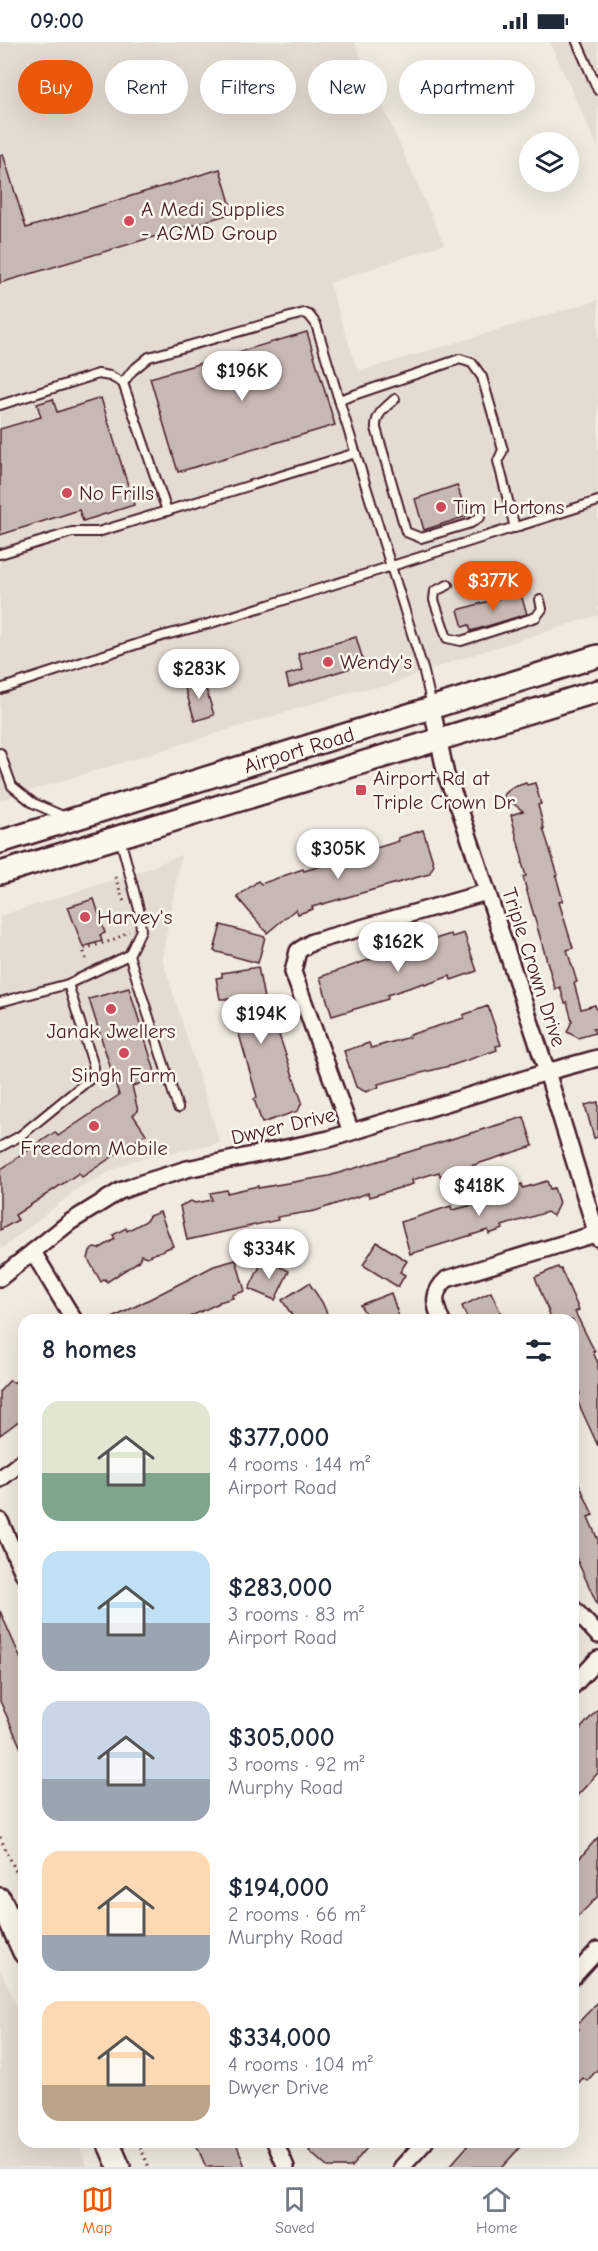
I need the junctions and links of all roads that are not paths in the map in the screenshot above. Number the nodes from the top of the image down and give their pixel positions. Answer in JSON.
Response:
{"nodes":[{"id":1,"x":577,"y":42,"type":"edge"},
{"id":2,"x":598,"y":90,"type":"edge"},
{"id":3,"x":123,"y":383,"type":"junction"},
{"id":4,"x":395,"y":399,"type":"dead end"},
{"id":5,"x":339,"y":400,"type":"junction"},
{"id":6,"x":0,"y":405,"type":"edge"},
{"id":7,"x":356,"y":453,"type":"junction"},
{"id":8,"x":598,"y":501,"type":"edge"},
{"id":9,"x":167,"y":511,"type":"junction"},
{"id":10,"x":480,"y":517,"type":"dead end"},
{"id":11,"x":515,"y":528,"type":"junction"},
{"id":12,"x":0,"y":554,"type":"edge"},
{"id":13,"x":392,"y":566,"type":"junction"},
{"id":14,"x":448,"y":585,"type":"dead end"},
{"id":15,"x":540,"y":600,"type":"dead end"},
{"id":16,"x":598,"y":656,"type":"edge"},
{"id":17,"x":0,"y":689,"type":"edge"},
{"id":18,"x":598,"y":691,"type":"edge"},
{"id":19,"x":432,"y":709,"type":"junction"},
{"id":20,"x":439,"y":738,"type":"junction"},
{"id":21,"x":0,"y":753,"type":"edge"},
{"id":22,"x":72,"y":820,"type":"junction"},
{"id":23,"x":120,"y":836,"type":"junction"},
{"id":24,"x":0,"y":842,"type":"edge"},
{"id":25,"x":0,"y":873,"type":"edge"},
{"id":26,"x":487,"y":892,"type":"junction"},
{"id":27,"x":129,"y":955,"type":"junction"},
{"id":28,"x":68,"y":984,"type":"junction"},
{"id":29,"x":0,"y":1002,"type":"edge"},
{"id":30,"x":598,"y":1058,"type":"edge"},
{"id":31,"x":547,"y":1072,"type":"junction"},
{"id":32,"x":178,"y":1108,"type":"dead end"},
{"id":33,"x":351,"y":1132,"type":"junction"},
{"id":34,"x":0,"y":1147,"type":"edge"},
{"id":35,"x":598,"y":1235,"type":"edge"},
{"id":36,"x":33,"y":1252,"type":"junction"},
{"id":37,"x":0,"y":1278,"type":"edge"},
{"id":38,"x":70,"y":1314,"type":"edge"},
{"id":39,"x":439,"y":1314,"type":"edge"},
{"id":40,"x":18,"y":1465,"type":"edge"},
{"id":41,"x":0,"y":1479,"type":"edge"},
{"id":42,"x":0,"y":1521,"type":"edge"},
{"id":43,"x":18,"y":1562,"type":"edge"},
{"id":44,"x":579,"y":1614,"type":"edge"},
{"id":45,"x":598,"y":1635,"type":"edge"},
{"id":46,"x":598,"y":1659,"type":"edge"},
{"id":47,"x":579,"y":1680,"type":"edge"},
{"id":48,"x":0,"y":1899,"type":"edge"},
{"id":49,"x":18,"y":1939,"type":"edge"},
{"id":50,"x":598,"y":1950,"type":"edge"},
{"id":51,"x":579,"y":1971,"type":"edge"},
{"id":52,"x":111,"y":2148,"type":"edge"},
{"id":53,"x":278,"y":2148,"type":"edge"},
{"id":54,"x":419,"y":2148,"type":"edge"},
{"id":55,"x":119,"y":2167,"type":"edge"},
{"id":56,"x":286,"y":2167,"type":"edge"},
{"id":57,"x":402,"y":2167,"type":"edge"}],
"edges":[{"from":1,"to":2,"type":"lane"},
{"from":3,"to":5,"type":"lane"},
{"from":3,"to":6,"type":"lane"},
{"from":3,"to":9,"type":"lane"},
{"from":4,"to":10,"type":"lane"},
{"from":5,"to":7,"type":"lane"},
{"from":5,"to":11,"type":"lane"},
{"from":7,"to":9,"type":"lane"},
{"from":7,"to":13,"type":"lane"},
{"from":8,"to":11,"type":"lane"},
{"from":9,"to":12,"type":"lane"},
{"from":11,"to":13,"type":"lane"},
{"from":13,"to":17,"type":"lane"},
{"from":13,"to":19,"type":"lane"},
{"from":14,"to":15,"type":"lane"},
{"from":16,"to":19,"type":"main road","name":"Airport Road"},
{"from":18,"to":20,"type":"main road","name":"Airport Road"},
{"from":19,"to":20,"type":"street","name":"Triple Crown Drive"},
{"from":19,"to":22,"type":"main road","name":"Airport Road"},
{"from":20,"to":23,"type":"main road","name":"Airport Road"},
{"from":20,"to":26,"type":"street","name":"Triple Crown Drive"},
{"from":21,"to":22,"type":"lane"},
{"from":22,"to":24,"type":"main road","name":"Airport Road"},
{"from":23,"to":25,"type":"main road","name":"Airport Road"},
{"from":23,"to":27,"type":"lane"},
{"from":26,"to":31,"type":"street","name":"Triple Crown Drive"},
{"from":26,"to":33,"type":"street"},
{"from":27,"to":28,"type":"lane"},
{"from":27,"to":32,"type":"lane"},
{"from":28,"to":29,"type":"lane"},
{"from":28,"to":34,"type":"lane"},
{"from":30,"to":31,"type":"street","name":"Dwyer Drive"},
{"from":31,"to":33,"type":"street","name":"Dwyer Drive"},
{"from":31,"to":35,"type":"street","name":"Triple Crown Drive"},
{"from":33,"to":36,"type":"street","name":"Dwyer Drive"},
{"from":35,"to":39,"type":"street"},
{"from":36,"to":37,"type":"street","name":"Dwyer Drive"},
{"from":36,"to":38,"type":"street"},
{"from":40,"to":41,"type":"street"},
{"from":42,"to":43,"type":"street"},
{"from":44,"to":45,"type":"street"},
{"from":46,"to":47,"type":"street"},
{"from":48,"to":49,"type":"main road"},
{"from":50,"to":51,"type":"street"},
{"from":52,"to":55,"type":"main road"},
{"from":53,"to":56,"type":"street"},
{"from":54,"to":57,"type":"street"}]}
